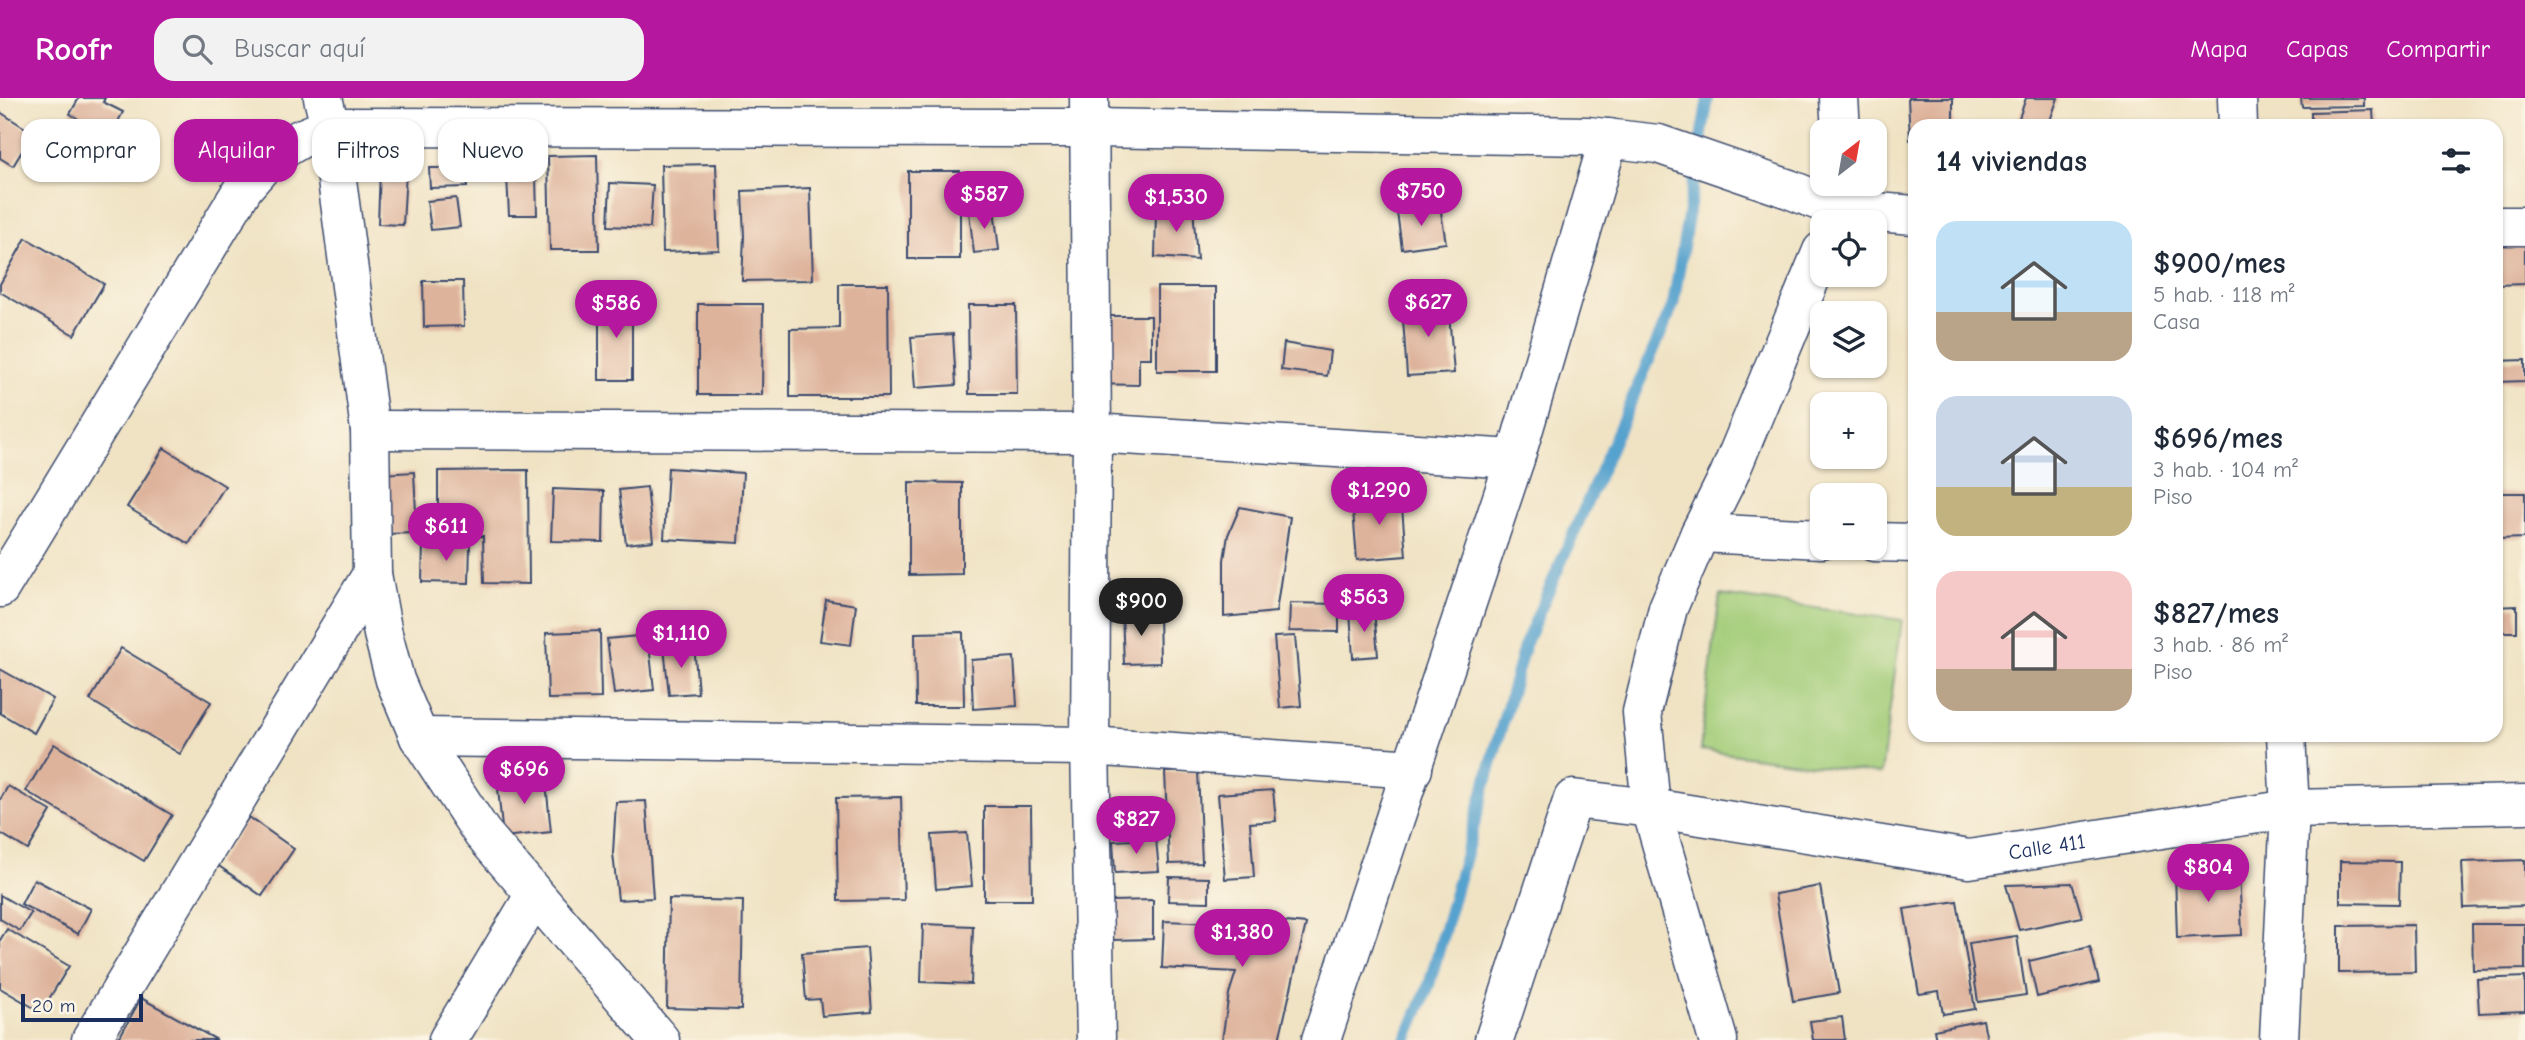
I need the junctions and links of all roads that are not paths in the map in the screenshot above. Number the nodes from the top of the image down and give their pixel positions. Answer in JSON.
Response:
{"nodes":[{"id":1,"x":1839,"y":98,"type":"edge"},
{"id":2,"x":2236,"y":98,"type":"edge"},
{"id":3,"x":326,"y":112,"type":"edge"},
{"id":4,"x":1089,"y":113,"type":"edge"},
{"id":5,"x":1840,"y":119,"type":"edge"},
{"id":6,"x":2238,"y":119,"type":"edge"},
{"id":7,"x":1609,"y":138,"type":"junction"},
{"id":8,"x":1838,"y":205,"type":"edge"},
{"id":9,"x":1908,"y":214,"type":"edge"},
{"id":10,"x":2503,"y":226,"type":"edge"},
{"id":11,"x":2525,"y":226,"type":"edge"},
{"id":12,"x":1810,"y":280,"type":"edge"},
{"id":13,"x":370,"y":430,"type":"junction"},
{"id":14,"x":1091,"y":433,"type":"junction"},
{"id":15,"x":1515,"y":459,"type":"junction"},
{"id":16,"x":1700,"y":533,"type":"junction"},
{"id":17,"x":1810,"y":538,"type":"edge"},
{"id":18,"x":1887,"y":542,"type":"edge"},
{"id":19,"x":1908,"y":543,"type":"edge"},
{"id":20,"x":372,"y":574,"type":"junction"},
{"id":21,"x":0,"y":588,"type":"edge"},
{"id":22,"x":419,"y":737,"type":"junction"},
{"id":23,"x":2286,"y":742,"type":"edge"},
{"id":24,"x":1090,"y":747,"type":"junction"},
{"id":25,"x":1413,"y":769,"type":"junction"},
{"id":26,"x":2525,"y":804,"type":"edge"},
{"id":27,"x":1651,"y":808,"type":"junction"},
{"id":28,"x":2290,"y":809,"type":"junction"},
{"id":29,"x":534,"y":896,"type":"junction"},
{"id":30,"x":91,"y":1040,"type":"edge"},
{"id":31,"x":448,"y":1040,"type":"edge"},
{"id":32,"x":660,"y":1040,"type":"edge"},
{"id":33,"x":1096,"y":1040,"type":"edge"},
{"id":34,"x":1321,"y":1040,"type":"edge"},
{"id":35,"x":1494,"y":1040,"type":"edge"},
{"id":36,"x":1718,"y":1040,"type":"edge"},
{"id":37,"x":2279,"y":1040,"type":"edge"}],
"edges":[{"from":1,"to":5,"type":"street"},
{"from":2,"to":6,"type":"street"},
{"from":3,"to":4,"type":"street"},
{"from":3,"to":13,"type":"street"},
{"from":3,"to":21,"type":"street"},
{"from":4,"to":7,"type":"street"},
{"from":4,"to":14,"type":"street"},
{"from":7,"to":8,"type":"street"},
{"from":7,"to":15,"type":"street"},
{"from":8,"to":9,"type":"street"},
{"from":10,"to":11,"type":"street"},
{"from":12,"to":16,"type":"street"},
{"from":13,"to":14,"type":"street"},
{"from":13,"to":20,"type":"street"},
{"from":14,"to":15,"type":"street"},
{"from":14,"to":24,"type":"street"},
{"from":15,"to":25,"type":"street"},
{"from":16,"to":17,"type":"street"},
{"from":16,"to":27,"type":"street"},
{"from":18,"to":19,"type":"street"},
{"from":20,"to":22,"type":"street"},
{"from":20,"to":30,"type":"street"},
{"from":22,"to":24,"type":"street"},
{"from":22,"to":29,"type":"street"},
{"from":23,"to":28,"type":"street"},
{"from":24,"to":25,"type":"street"},
{"from":24,"to":33,"type":"street"},
{"from":25,"to":34,"type":"street"},
{"from":26,"to":28,"type":"street","name":"Calle 411"},
{"from":27,"to":28,"type":"street","name":"Calle 411"},
{"from":27,"to":35,"type":"street","name":"Calle 411"},
{"from":27,"to":36,"type":"street"},
{"from":28,"to":37,"type":"street"},
{"from":29,"to":31,"type":"street"},
{"from":29,"to":32,"type":"street"}]}
